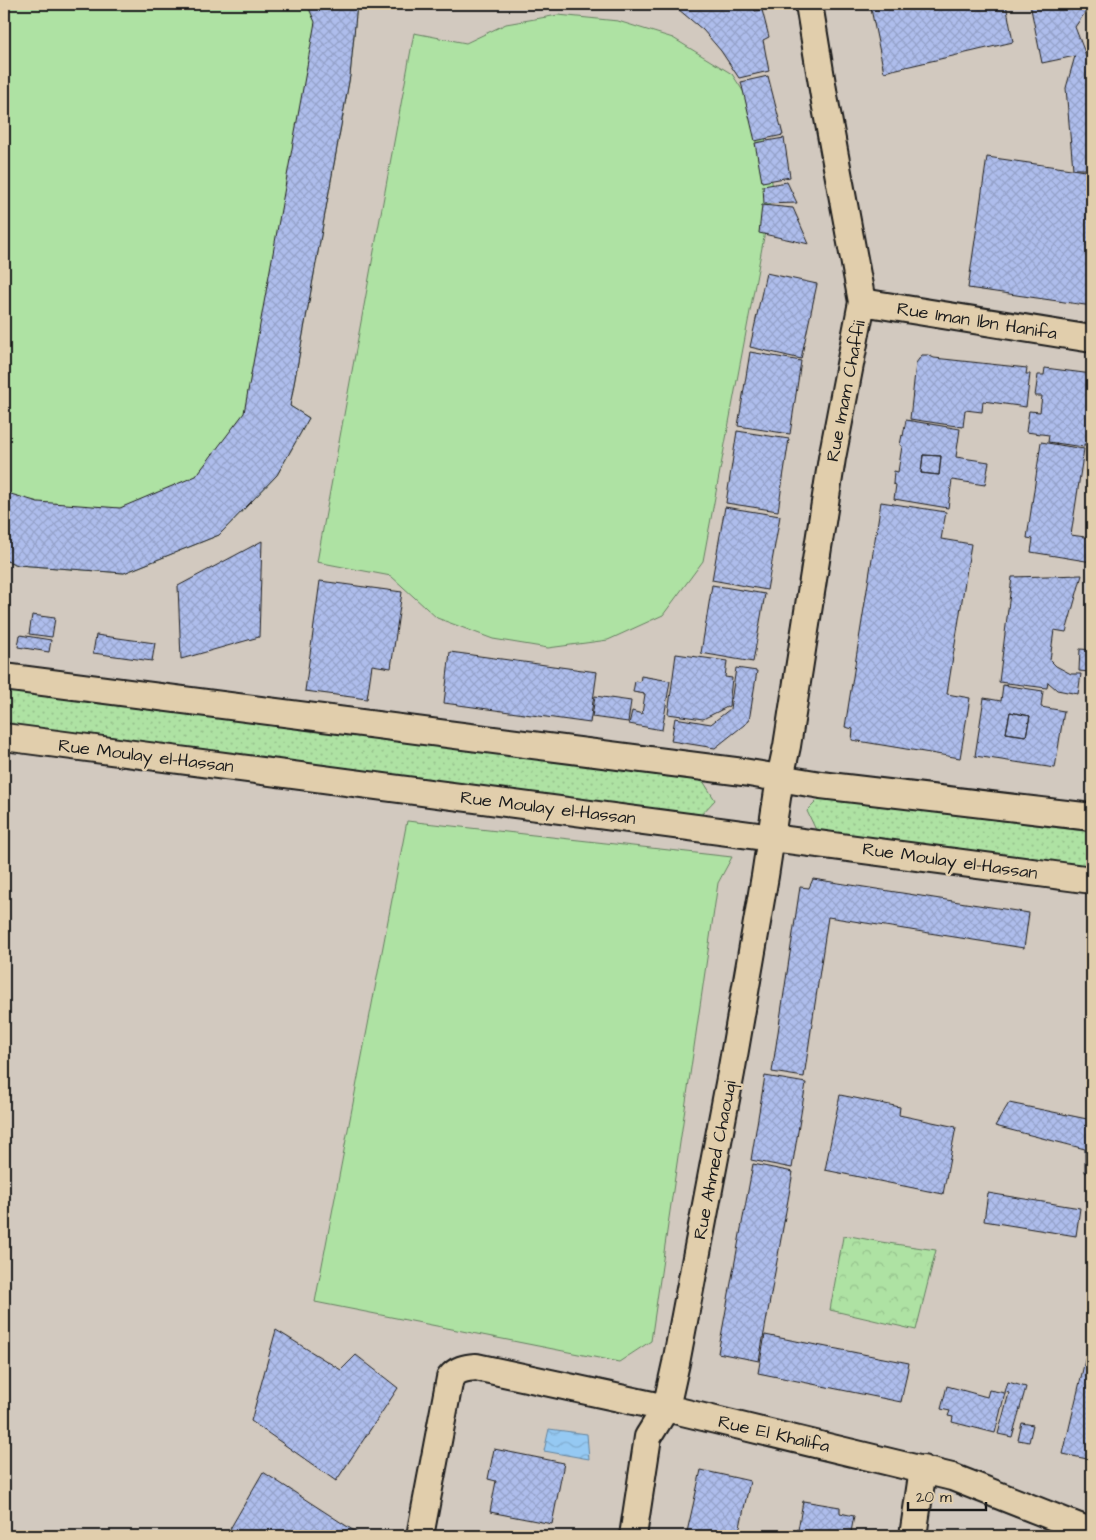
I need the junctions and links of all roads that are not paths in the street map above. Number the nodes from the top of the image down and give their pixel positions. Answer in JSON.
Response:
{"nodes":[{"id":1,"x":809,"y":4,"type":"edge"},
{"id":2,"x":862,"y":302,"type":"junction"},
{"id":3,"x":1092,"y":339,"type":"edge"},
{"id":4,"x":4,"y":677,"type":"edge"},
{"id":5,"x":4,"y":737,"type":"edge"},
{"id":6,"x":780,"y":778,"type":"junction"},
{"id":7,"x":1092,"y":817,"type":"edge"},
{"id":8,"x":770,"y":838,"type":"junction"},
{"id":9,"x":1092,"y":880,"type":"edge"},
{"id":10,"x":666,"y":1408,"type":"junction"},
{"id":11,"x":923,"y":1469,"type":"junction"},
{"id":12,"x":1092,"y":1532,"type":"edge"},
{"id":13,"x":420,"y":1536,"type":"edge"},
{"id":14,"x":633,"y":1536,"type":"edge"},
{"id":15,"x":913,"y":1536,"type":"edge"}],
"edges":[{"from":1,"to":2,"type":"street","name":"Rue Imam Chaffii"},
{"from":2,"to":3,"type":"street","name":"Rue Iman lbn Hanifa"},
{"from":2,"to":6,"type":"street","name":"Rue Imam Chaffii"},
{"from":4,"to":6,"type":"street"},
{"from":5,"to":8,"type":"street","name":"Rue Moulay el-Hassan"},
{"from":6,"to":7,"type":"street"},
{"from":6,"to":8,"type":"street","name":"Rue Ahmed Chaouqi"},
{"from":8,"to":9,"type":"street","name":"Rue Moulay el-Hassan"},
{"from":8,"to":10,"type":"street","name":"Rue Ahmed Chaouqi"},
{"from":10,"to":11,"type":"street","name":"Rue El Khalifa"},
{"from":10,"to":13,"type":"street","name":"Rue El Khalifa"},
{"from":10,"to":14,"type":"street","name":"Rue Ahmed Chaouqi"},
{"from":11,"to":12,"type":"street","name":"Rue El Khalifa"},
{"from":11,"to":15,"type":"street"}]}
